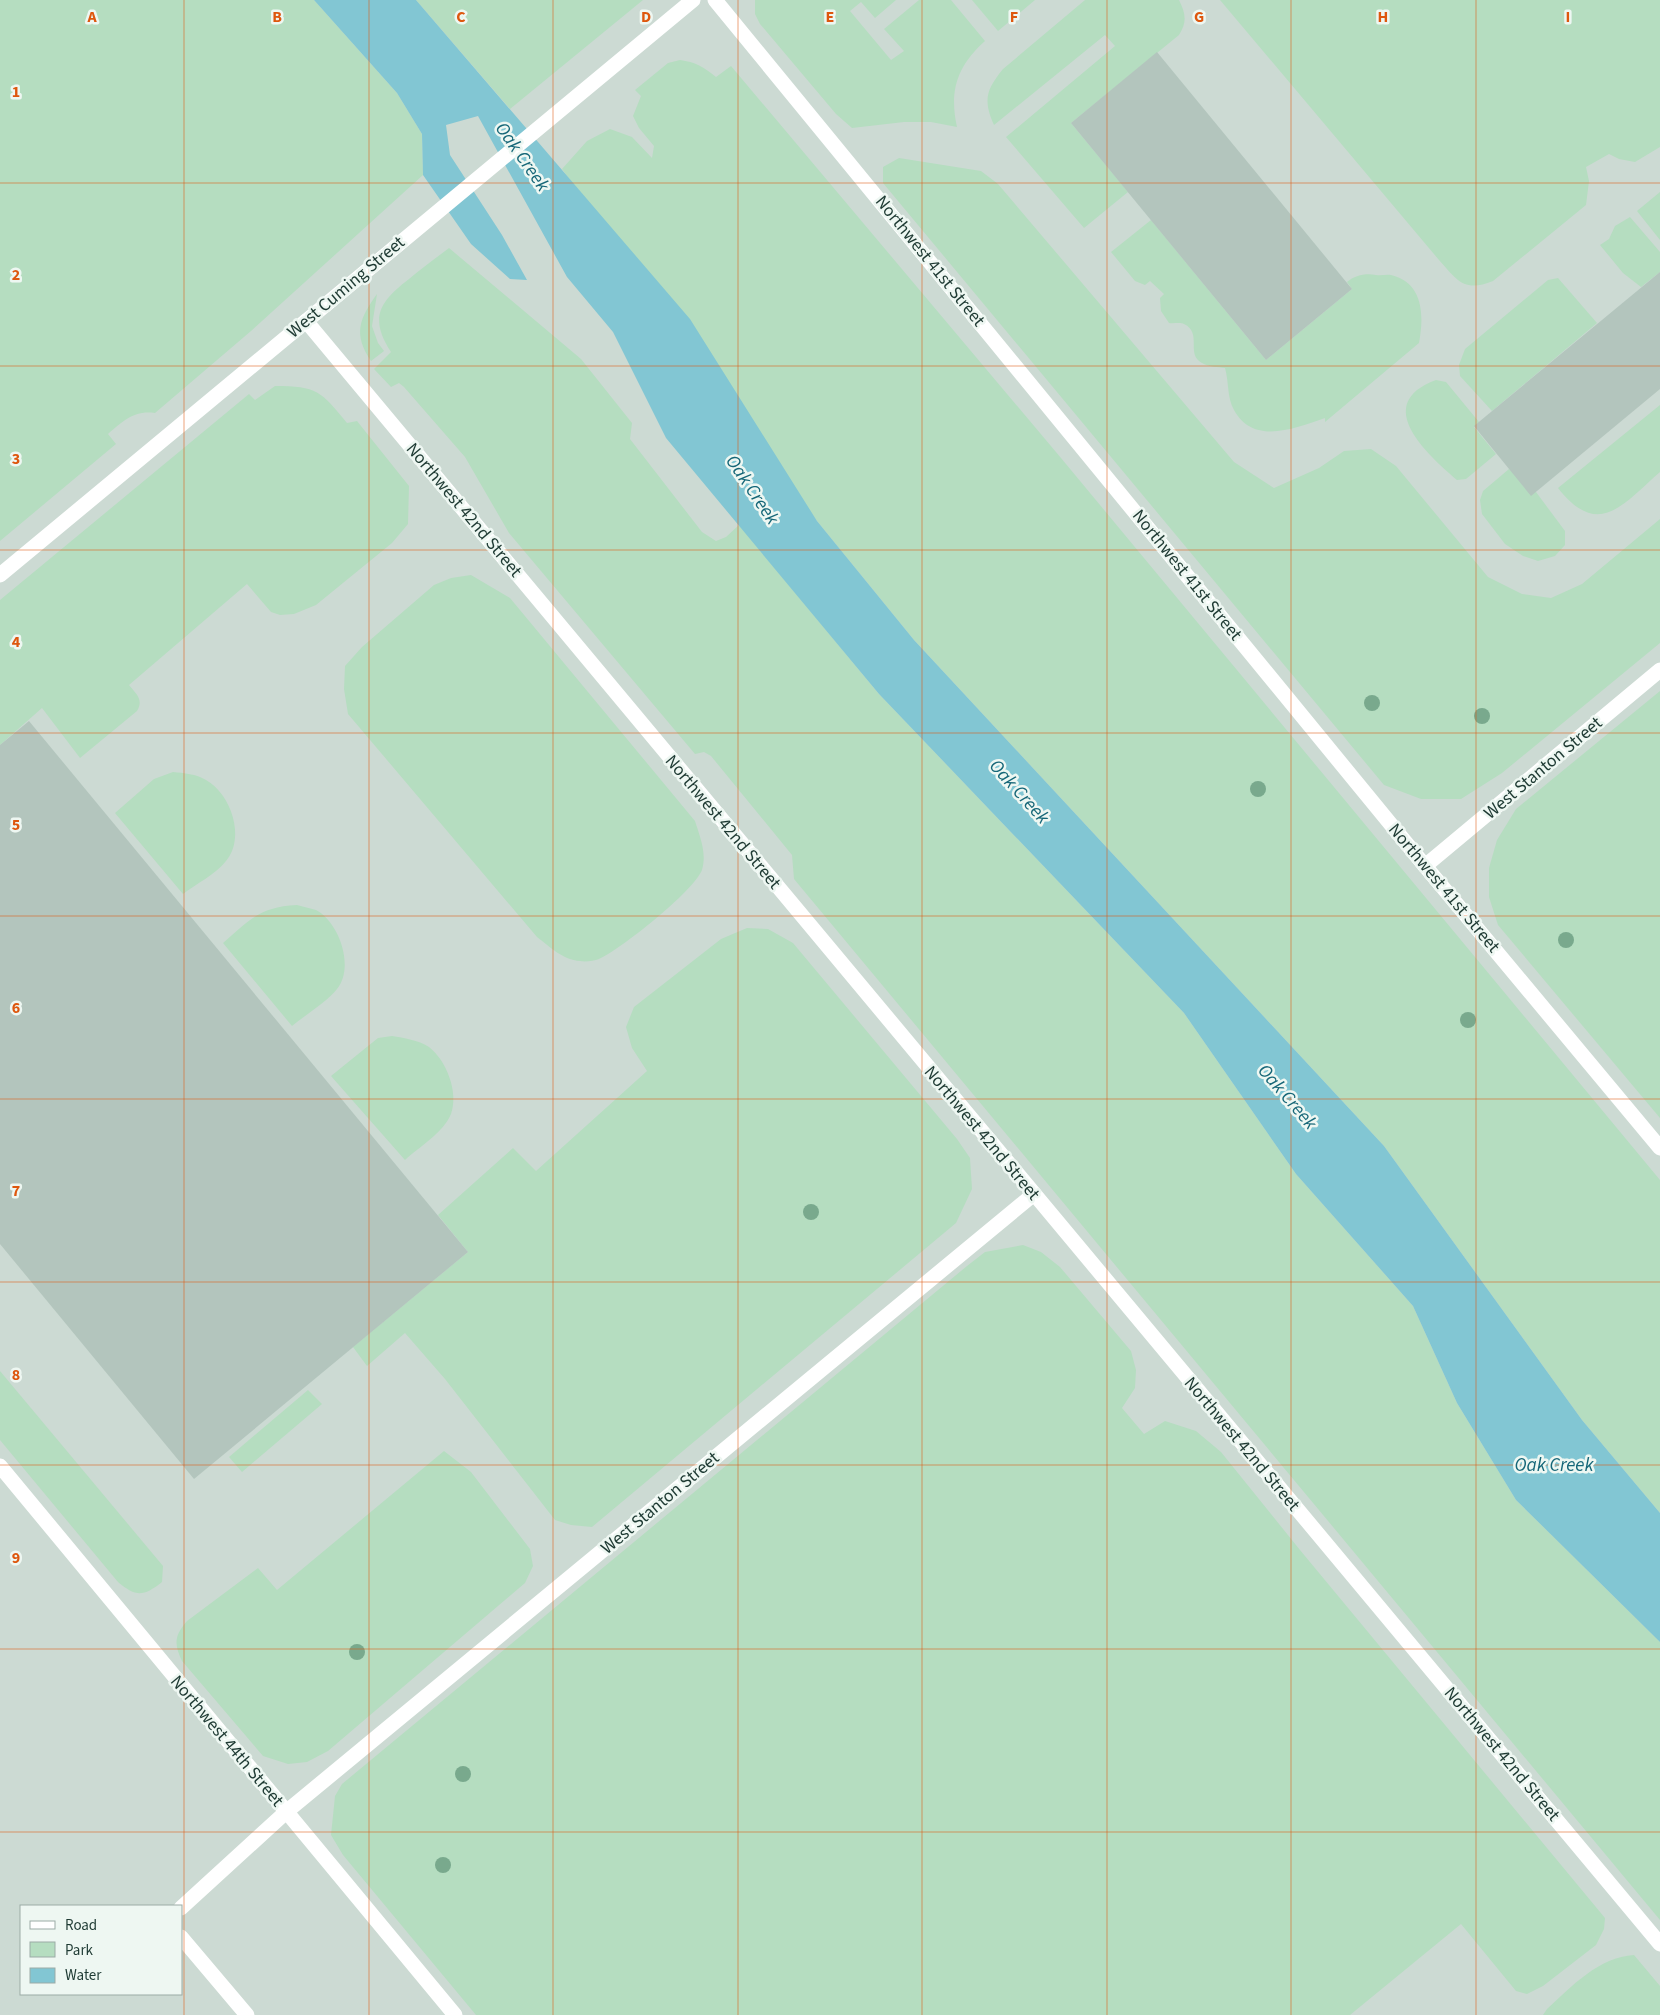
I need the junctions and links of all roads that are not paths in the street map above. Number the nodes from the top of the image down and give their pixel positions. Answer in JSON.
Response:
{"nodes":[{"id":1,"x":693,"y":0,"type":"edge"},
{"id":2,"x":715,"y":0,"type":"edge"},
{"id":3,"x":306,"y":321,"type":"junction"},
{"id":4,"x":0,"y":575,"type":"edge"},
{"id":5,"x":1660,"y":670,"type":"edge"},
{"id":6,"x":1425,"y":866,"type":"junction"},
{"id":7,"x":1660,"y":1148,"type":"edge"},
{"id":8,"x":1034,"y":1194,"type":"junction"},
{"id":9,"x":0,"y":1466,"type":"edge"},
{"id":10,"x":286,"y":1812,"type":"junction"},
{"id":11,"x":182,"y":1907,"type":"edge"},
{"id":12,"x":182,"y":1938,"type":"edge"},
{"id":13,"x":1660,"y":1944,"type":"edge"},
{"id":14,"x":247,"y":2015,"type":"edge"},
{"id":15,"x":455,"y":2015,"type":"edge"}],
"edges":[{"from":1,"to":3,"type":"street","name":"West Cuming Street"},
{"from":2,"to":6,"type":"street","name":"Northwest 41st Street"},
{"from":3,"to":4,"type":"street","name":"West Cuming Street"},
{"from":3,"to":8,"type":"street","name":"Northwest 42nd Street"},
{"from":5,"to":6,"type":"street","name":"West Stanton Street"},
{"from":6,"to":7,"type":"street","name":"Northwest 41st Street"},
{"from":8,"to":10,"type":"street","name":"West Stanton Street"},
{"from":8,"to":13,"type":"street","name":"Northwest 42nd Street"},
{"from":9,"to":10,"type":"street","name":"Northwest 44th Street"},
{"from":10,"to":11,"type":"street","name":"West Stanton Street"},
{"from":10,"to":15,"type":"street","name":"Northwest 44th Street"},
{"from":12,"to":14,"type":"street"}]}
